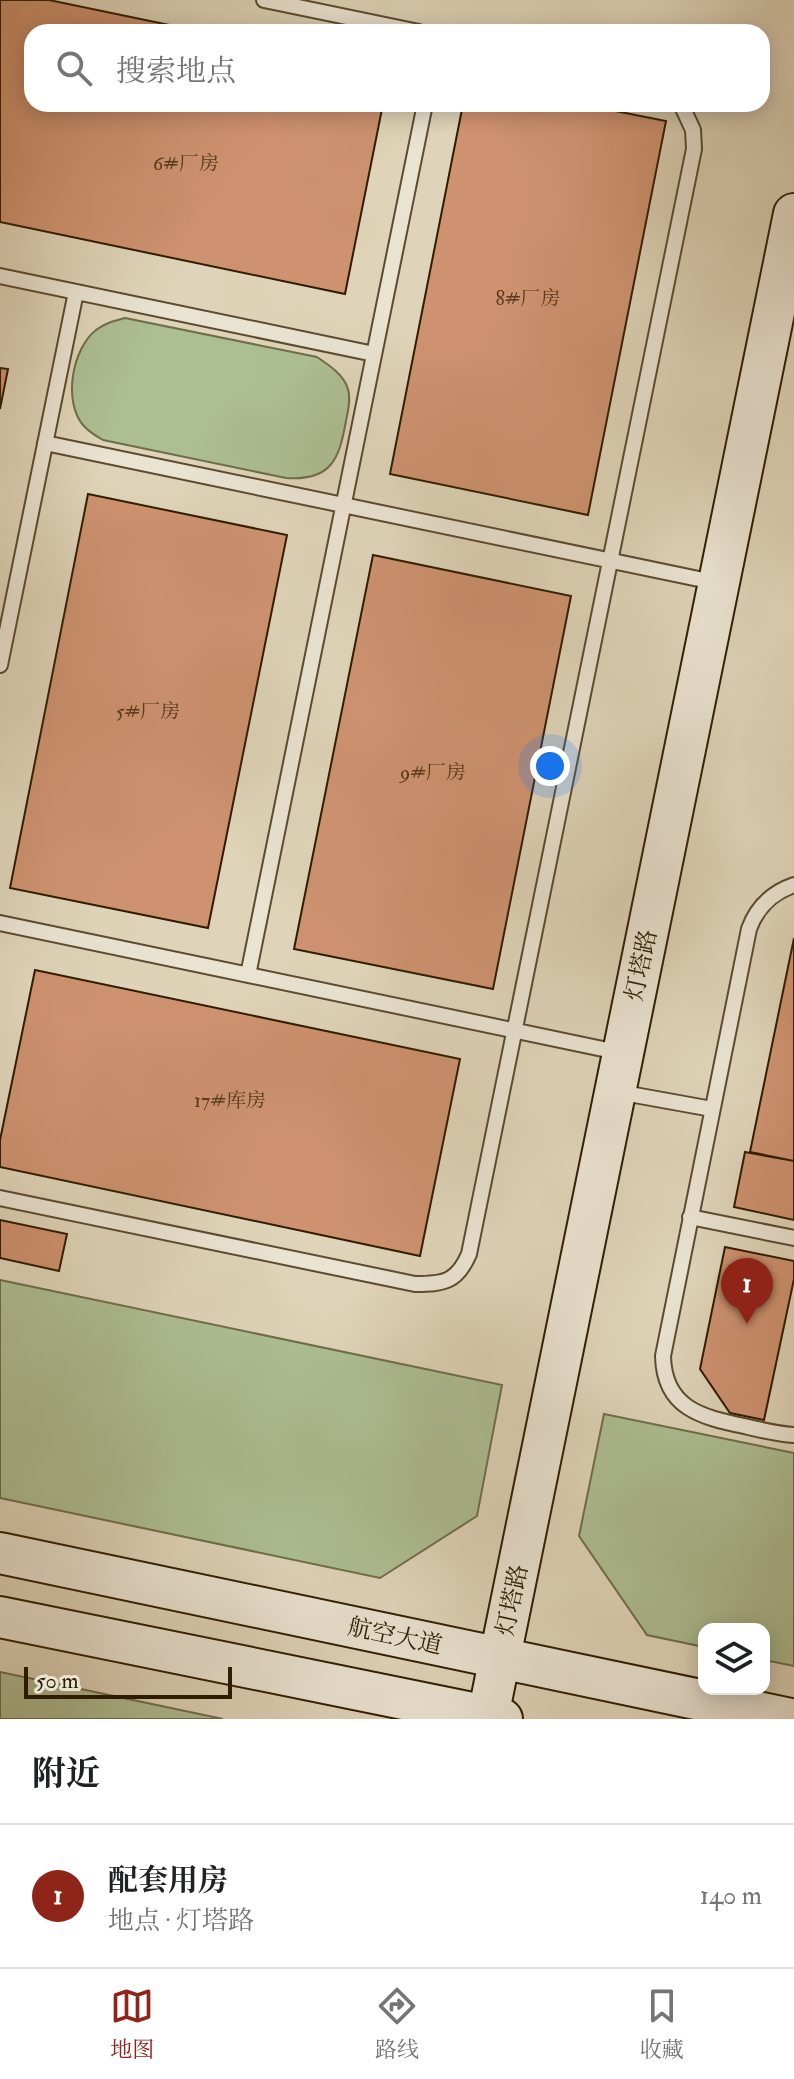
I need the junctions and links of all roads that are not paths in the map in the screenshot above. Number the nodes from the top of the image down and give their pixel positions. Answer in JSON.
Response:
{"nodes":[{"id":1,"x":264,"y":0,"type":"edge"},
{"id":2,"x":380,"y":24,"type":"edge"},
{"id":3,"x":423,"y":112,"type":"edge"},
{"id":4,"x":685,"y":112,"type":"edge"},
{"id":5,"x":794,"y":214,"type":"edge"},
{"id":6,"x":0,"y":276,"type":"edge"},
{"id":7,"x":76,"y":292,"type":"junction"},
{"id":8,"x":374,"y":354,"type":"junction"},
{"id":9,"x":45,"y":443,"type":"junction"},
{"id":10,"x":343,"y":505,"type":"junction"},
{"id":11,"x":610,"y":561,"type":"junction"},
{"id":12,"x":719,"y":583,"type":"junction"},
{"id":13,"x":0,"y":665,"type":"edge"},
{"id":14,"x":794,"y":885,"type":"edge"},
{"id":15,"x":0,"y":923,"type":"edge"},
{"id":16,"x":248,"y":975,"type":"junction"},
{"id":17,"x":515,"y":1031,"type":"junction"},
{"id":18,"x":619,"y":1072,"type":"junction"},
{"id":19,"x":712,"y":1109,"type":"junction"},
{"id":20,"x":0,"y":1198,"type":"edge"},
{"id":21,"x":690,"y":1217,"type":"junction"},
{"id":22,"x":794,"y":1238,"type":"edge"},
{"id":23,"x":794,"y":1435,"type":"edge"},
{"id":24,"x":0,"y":1553,"type":"edge"},
{"id":25,"x":0,"y":1617,"type":"edge"},
{"id":26,"x":500,"y":1658,"type":"junction"},
{"id":27,"x":495,"y":1718,"type":"edge"},
{"id":28,"x":791,"y":1719,"type":"edge"}],
"edges":[{"from":1,"to":2,"type":"lane"},
{"from":3,"to":8,"type":"lane"},
{"from":4,"to":11,"type":"lane"},
{"from":5,"to":12,"type":"main road","name":"灯塔路"},
{"from":6,"to":7,"type":"lane"},
{"from":7,"to":8,"type":"lane"},
{"from":7,"to":9,"type":"lane"},
{"from":8,"to":10,"type":"lane"},
{"from":9,"to":10,"type":"lane"},
{"from":9,"to":13,"type":"lane"},
{"from":10,"to":11,"type":"lane"},
{"from":10,"to":16,"type":"lane"},
{"from":11,"to":12,"type":"lane"},
{"from":11,"to":17,"type":"lane"},
{"from":12,"to":18,"type":"main road","name":"灯塔路"},
{"from":14,"to":19,"type":"lane"},
{"from":15,"to":16,"type":"lane"},
{"from":16,"to":17,"type":"lane"},
{"from":17,"to":18,"type":"lane"},
{"from":17,"to":20,"type":"lane"},
{"from":18,"to":19,"type":"lane"},
{"from":18,"to":26,"type":"main road","name":"灯塔路"},
{"from":19,"to":21,"type":"lane"},
{"from":21,"to":22,"type":"lane"},
{"from":21,"to":23,"type":"lane"},
{"from":24,"to":26,"type":"main road","name":"航空大道"},
{"from":25,"to":27,"type":"main road"},
{"from":26,"to":27,"type":"main road","name":"灯塔路"},
{"from":26,"to":28,"type":"main road","name":"航空大道"}]}
